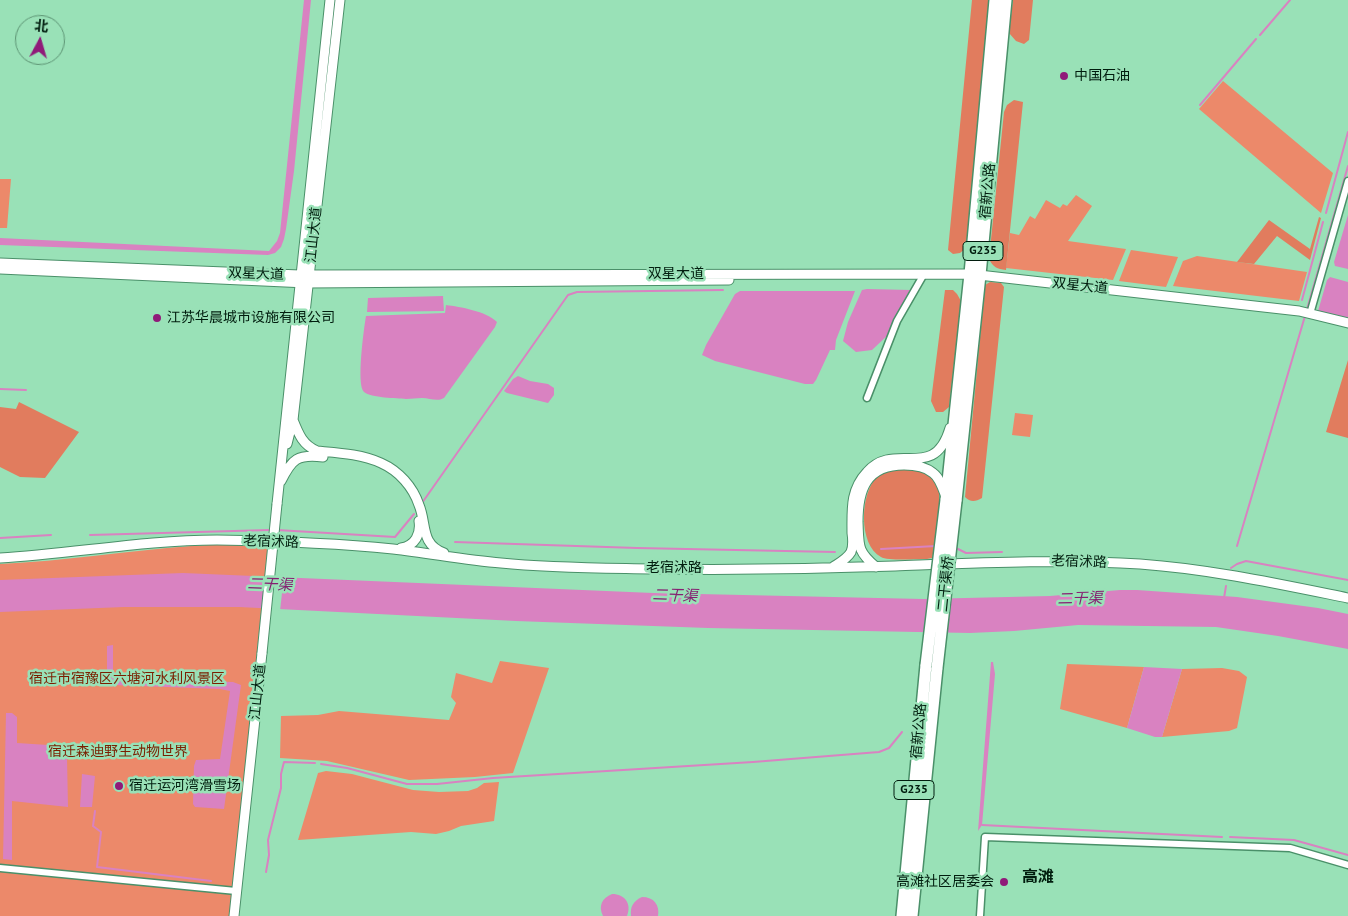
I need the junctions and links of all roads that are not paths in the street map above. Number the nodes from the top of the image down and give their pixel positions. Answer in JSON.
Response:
{"nodes":[{"id":1,"x":330,"y":0,"type":"edge"},
{"id":2,"x":340,"y":0,"type":"edge"},
{"id":3,"x":996,"y":0,"type":"edge"},
{"id":4,"x":1006,"y":0,"type":"edge"},
{"id":5,"x":1348,"y":181,"type":"edge"},
{"id":6,"x":0,"y":263,"type":"edge"},
{"id":7,"x":0,"y":269,"type":"edge"},
{"id":8,"x":922,"y":276,"type":"junction"},
{"id":9,"x":975,"y":277,"type":"junction"},
{"id":10,"x":304,"y":279,"type":"junction"},
{"id":11,"x":1308,"y":313,"type":"junction"},
{"id":12,"x":1348,"y":323,"type":"edge"},
{"id":13,"x":867,"y":398,"type":"dead end"},
{"id":14,"x":955,"y":408,"type":"junction"},
{"id":15,"x":293,"y":420,"type":"junction"},
{"id":16,"x":280,"y":468,"type":"junction"},
{"id":17,"x":278,"y":486,"type":"junction"},
{"id":18,"x":949,"y":500,"type":"junction"},
{"id":19,"x":420,"y":529,"type":"junction"},
{"id":20,"x":392,"y":549,"type":"junction"},
{"id":21,"x":434,"y":554,"type":"junction"},
{"id":22,"x":0,"y":558,"type":"edge"},
{"id":23,"x":461,"y":559,"type":"junction"},
{"id":24,"x":876,"y":567,"type":"junction"},
{"id":25,"x":831,"y":568,"type":"junction"},
{"id":26,"x":1348,"y":598,"type":"edge"},
{"id":27,"x":931,"y":666,"type":"junction"},
{"id":28,"x":1348,"y":866,"type":"edge"},
{"id":29,"x":0,"y":868,"type":"edge"},
{"id":30,"x":236,"y":890,"type":"junction"},
{"id":31,"x":234,"y":916,"type":"edge"},
{"id":32,"x":902,"y":916,"type":"edge"},
{"id":33,"x":912,"y":916,"type":"edge"},
{"id":34,"x":980,"y":916,"type":"edge"}],
"edges":[{"from":1,"to":10,"type":"main road","name":"江山大道"},
{"from":2,"to":10,"type":"main road","name":"江山大道"},
{"from":3,"to":9,"type":"highway","name":"宿新公路","number":"G235"},
{"from":4,"to":9,"type":"highway","name":"宿新公路","number":"G235"},
{"from":5,"to":11,"type":"street"},
{"from":6,"to":10,"type":"main road","name":"双星大道"},
{"from":7,"to":10,"type":"main road","name":"双星大道"},
{"from":8,"to":9,"type":"main road","name":"双星大道"},
{"from":8,"to":10,"type":"main road","name":"双星大道"},
{"from":8,"to":13,"type":"street"},
{"from":9,"to":11,"type":"main road","name":"双星大道"},
{"from":9,"to":14,"type":"highway","name":"宿新公路","number":"G235"},
{"from":9,"to":18,"type":"highway","name":"宿新公路","number":"G235"},
{"from":10,"to":15,"type":"main road","name":"江山大道"},
{"from":10,"to":16,"type":"main road","name":"江山大道"},
{"from":11,"to":12,"type":"main road","name":"双星大道"},
{"from":14,"to":18,"type":"highway","name":"宿新公路","number":"G235"},
{"from":14,"to":25,"type":"main road"},
{"from":15,"to":16,"type":"main road","name":"江山大道"},
{"from":15,"to":23,"type":"main road"},
{"from":16,"to":17,"type":"main road","name":"江山大道"},
{"from":17,"to":19,"type":"main road"},
{"from":17,"to":30,"type":"main road","name":"江山大道","bridge":true},
{"from":18,"to":24,"type":"main road"},
{"from":18,"to":27,"type":"highway","name":"二干渠桥","number":"G235","bridge":true},
{"from":19,"to":20,"type":"main road"},
{"from":19,"to":21,"type":"main road"},
{"from":20,"to":21,"type":"main road","name":"老宿沭路"},
{"from":20,"to":22,"type":"main road","name":"老宿沭路"},
{"from":21,"to":23,"type":"main road","name":"老宿沭路"},
{"from":23,"to":25,"type":"main road","name":"老宿沭路"},
{"from":24,"to":25,"type":"main road","name":"老宿沭路"},
{"from":24,"to":26,"type":"main road","name":"老宿沭路"},
{"from":27,"to":32,"type":"highway","name":"宿新公路","number":"G235"},
{"from":27,"to":33,"type":"highway","name":"宿新公路","number":"G235"},
{"from":28,"to":34,"type":"street"},
{"from":29,"to":30,"type":"street"},
{"from":30,"to":31,"type":"main road","name":"江山大道"}]}
